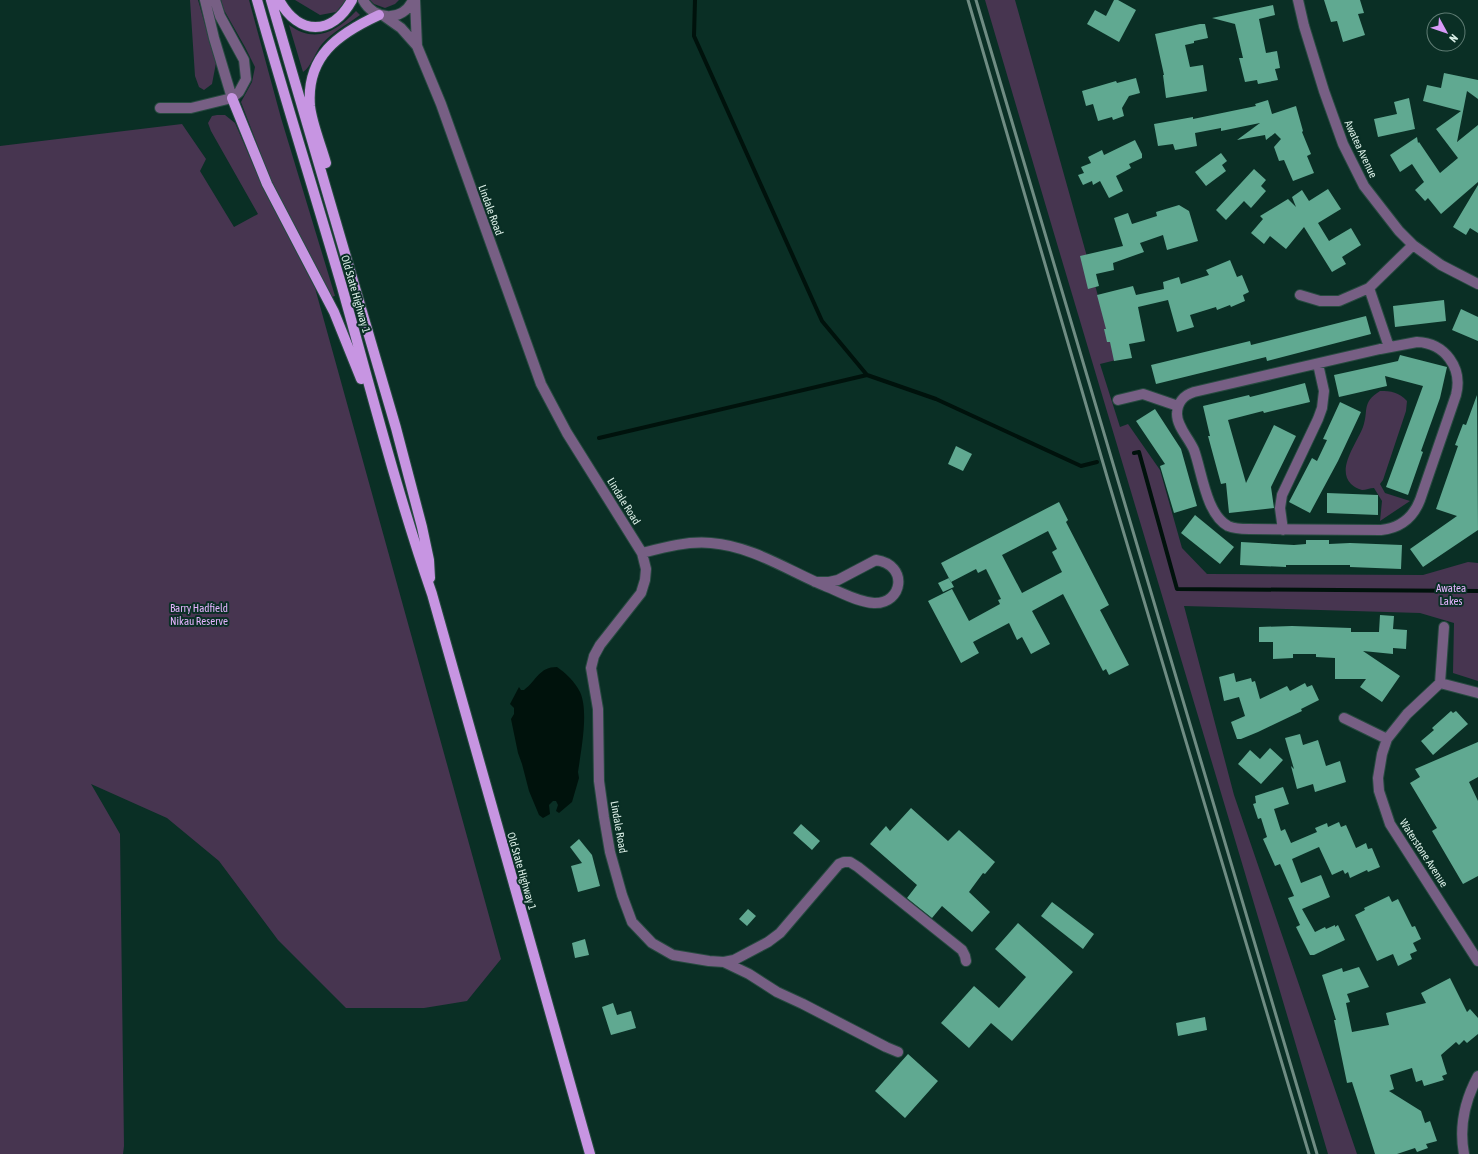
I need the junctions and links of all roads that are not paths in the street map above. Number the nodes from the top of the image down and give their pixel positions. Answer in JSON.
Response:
{"nodes":[{"id":1,"x":205,"y":0,"type":"edge"},
{"id":2,"x":215,"y":0,"type":"edge"},
{"id":3,"x":257,"y":0,"type":"edge"},
{"id":4,"x":271,"y":0,"type":"edge"},
{"id":5,"x":280,"y":0,"type":"edge"},
{"id":6,"x":352,"y":0,"type":"edge"},
{"id":7,"x":364,"y":0,"type":"edge"},
{"id":8,"x":414,"y":0,"type":"edge"},
{"id":9,"x":1298,"y":0,"type":"edge"},
{"id":10,"x":381,"y":16,"type":"junction"},
{"id":11,"x":417,"y":46,"type":"junction"},
{"id":12,"x":232,"y":98,"type":"junction"},
{"id":13,"x":160,"y":108,"type":"dead end"},
{"id":14,"x":1413,"y":245,"type":"junction"},
{"id":15,"x":1478,"y":284,"type":"edge"},
{"id":16,"x":1369,"y":288,"type":"junction"},
{"id":17,"x":1300,"y":296,"type":"dead end"},
{"id":18,"x":1389,"y":347,"type":"junction"},
{"id":19,"x":1318,"y":364,"type":"junction"},
{"id":20,"x":387,"y":397,"type":"junction"},
{"id":21,"x":1118,"y":400,"type":"dead end"},
{"id":22,"x":1178,"y":406,"type":"junction"},
{"id":23,"x":380,"y":428,"type":"junction"},
{"id":24,"x":1283,"y":530,"type":"junction"},
{"id":25,"x":642,"y":554,"type":"junction"},
{"id":26,"x":815,"y":582,"type":"junction"},
{"id":27,"x":432,"y":594,"type":"junction"},
{"id":28,"x":1444,"y":627,"type":"dead end"},
{"id":29,"x":1440,"y":683,"type":"junction"},
{"id":30,"x":1478,"y":693,"type":"edge"},
{"id":31,"x":1344,"y":718,"type":"dead end"},
{"id":32,"x":1387,"y":739,"type":"junction"},
{"id":33,"x":966,"y":961,"type":"dead end"},
{"id":34,"x":1478,"y":961,"type":"edge"},
{"id":35,"x":724,"y":962,"type":"junction"},
{"id":36,"x":898,"y":1052,"type":"dead end"},
{"id":37,"x":1478,"y":1076,"type":"edge"},
{"id":38,"x":590,"y":1154,"type":"edge"},
{"id":39,"x":1464,"y":1154,"type":"edge"}],
"edges":[{"from":1,"to":12,"type":"street"},
{"from":2,"to":12,"type":"street"},
{"from":3,"to":23,"type":"main road","name":"Old State Highway 1"},
{"from":4,"to":20,"type":"main road","name":"Old State Highway 1"},
{"from":5,"to":6,"type":"main road"},
{"from":7,"to":10,"type":"street"},
{"from":8,"to":10,"type":"street"},
{"from":8,"to":11,"type":"street","name":"Lindale Road"},
{"from":9,"to":14,"type":"street","name":"Awatea Avenue"},
{"from":10,"to":11,"type":"street"},
{"from":10,"to":20,"type":"main road"},
{"from":11,"to":25,"type":"street","name":"Lindale Road"},
{"from":12,"to":13,"type":"street"},
{"from":12,"to":23,"type":"main road"},
{"from":14,"to":15,"type":"street","name":"Awatea Avenue"},
{"from":14,"to":16,"type":"street"},
{"from":16,"to":17,"type":"street"},
{"from":16,"to":18,"type":"street"},
{"from":18,"to":19,"type":"street"},
{"from":18,"to":24,"type":"street"},
{"from":19,"to":22,"type":"street"},
{"from":19,"to":24,"type":"street"},
{"from":20,"to":27,"type":"main road","name":"Old State Highway 1"},
{"from":21,"to":22,"type":"street"},
{"from":22,"to":24,"type":"street"},
{"from":23,"to":27,"type":"main road","name":"Old State Highway 1"},
{"from":25,"to":26,"type":"street"},
{"from":25,"to":35,"type":"street","name":"Lindale Road"},
{"from":26,"to":26,"type":"street"},
{"from":27,"to":38,"type":"main road","name":"Old State Highway 1"},
{"from":28,"to":29,"type":"street"},
{"from":29,"to":30,"type":"street"},
{"from":29,"to":32,"type":"street","name":"Waterstone Avenue"},
{"from":31,"to":32,"type":"street"},
{"from":32,"to":34,"type":"street","name":"Waterstone Avenue"},
{"from":33,"to":35,"type":"street"},
{"from":35,"to":36,"type":"street"},
{"from":37,"to":39,"type":"street"}]}
